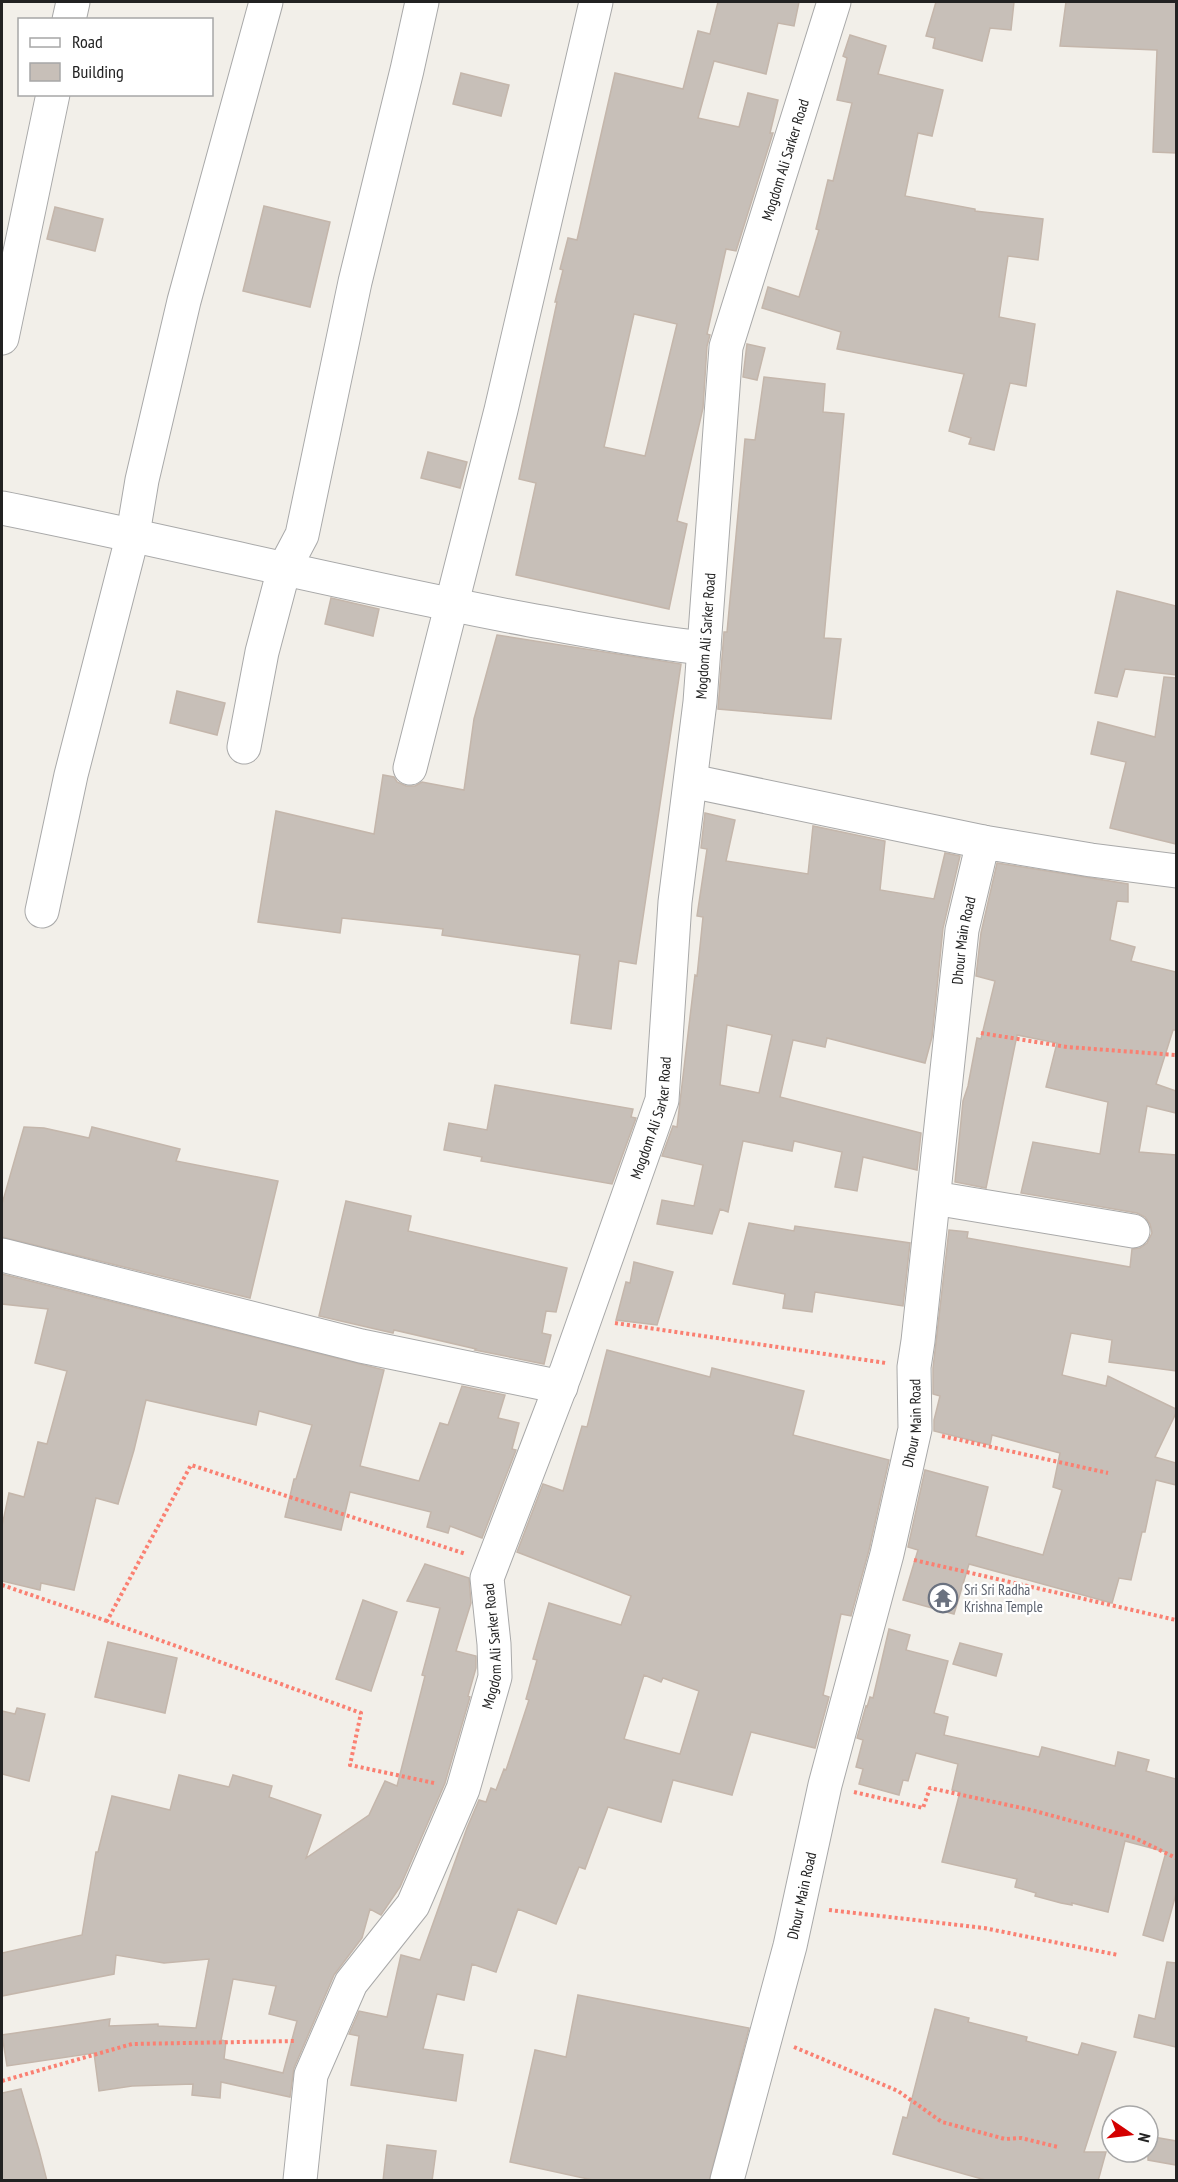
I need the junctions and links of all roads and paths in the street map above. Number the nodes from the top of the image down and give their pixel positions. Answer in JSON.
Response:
{"nodes":[{"id":1,"x":73,"y":2,"type":"edge"},
{"id":2,"x":266,"y":2,"type":"edge"},
{"id":3,"x":422,"y":2,"type":"edge"},
{"id":4,"x":596,"y":2,"type":"edge"},
{"id":5,"x":834,"y":2,"type":"edge"},
{"id":6,"x":69,"y":18,"type":"edge"},
{"id":7,"x":53,"y":96,"type":"edge"},
{"id":8,"x":2,"y":338,"type":"edge"},
{"id":9,"x":2,"y":508,"type":"edge"},
{"id":10,"x":133,"y":534,"type":"junction"},
{"id":11,"x":284,"y":569,"type":"junction"},
{"id":12,"x":453,"y":606,"type":"junction"},
{"id":13,"x":704,"y":648,"type":"junction"},
{"id":14,"x":244,"y":747,"type":"dead end"},
{"id":15,"x":410,"y":768,"type":"dead end"},
{"id":16,"x":691,"y":781,"type":"junction"},
{"id":17,"x":983,"y":842,"type":"junction"},
{"id":18,"x":1176,"y":871,"type":"edge"},
{"id":19,"x":42,"y":911,"type":"dead end"},
{"id":20,"x":952,"y":1028,"type":"junction"},
{"id":21,"x":1176,"y":1055,"type":"edge"},
{"id":22,"x":934,"y":1198,"type":"junction"},
{"id":23,"x":1133,"y":1231,"type":"dead end"},
{"id":24,"x":2,"y":1255,"type":"edge"},
{"id":25,"x":585,"y":1319,"type":"junction"},
{"id":26,"x":914,"y":1367,"type":"junction"},
{"id":27,"x":561,"y":1387,"type":"junction"},
{"id":28,"x":915,"y":1430,"type":"junction"},
{"id":29,"x":1108,"y":1473,"type":"dead end"},
{"id":30,"x":887,"y":1554,"type":"junction"},
{"id":31,"x":492,"y":1562,"type":"junction"},
{"id":32,"x":2,"y":1585,"type":"edge"},
{"id":33,"x":1176,"y":1620,"type":"edge"},
{"id":34,"x":107,"y":1621,"type":"junction"},
{"id":35,"x":825,"y":1785,"type":"junction"},
{"id":36,"x":463,"y":1789,"type":"junction"},
{"id":37,"x":1176,"y":1858,"type":"edge"},
{"id":38,"x":798,"y":1906,"type":"junction"},
{"id":39,"x":1118,"y":1954,"type":"dead end"},
{"id":40,"x":765,"y":2035,"type":"junction"},
{"id":41,"x":326,"y":2040,"type":"junction"},
{"id":42,"x":2,"y":2081,"type":"edge"},
{"id":43,"x":1058,"y":2147,"type":"dead end"},
{"id":44,"x":300,"y":2181,"type":"edge"},
{"id":45,"x":727,"y":2181,"type":"edge"}],
"edges":[{"from":1,"to":6,"type":"street"},
{"from":2,"to":10,"type":"street"},
{"from":3,"to":11,"type":"street"},
{"from":4,"to":12,"type":"street"},
{"from":5,"to":13,"type":"street","name":"Mogdom Ali Sarker Road"},
{"from":7,"to":8,"type":"street"},
{"from":9,"to":10,"type":"street"},
{"from":10,"to":11,"type":"street"},
{"from":10,"to":19,"type":"street"},
{"from":11,"to":12,"type":"street"},
{"from":11,"to":14,"type":"street"},
{"from":12,"to":13,"type":"street"},
{"from":12,"to":15,"type":"street"},
{"from":13,"to":16,"type":"street","name":"Mogdom Ali Sarker Road"},
{"from":16,"to":17,"type":"street"},
{"from":16,"to":25,"type":"street","name":"Mogdom Ali Sarker Road"},
{"from":17,"to":18,"type":"street"},
{"from":17,"to":20,"type":"street","name":"Dhour Main Road"},
{"from":20,"to":21,"type":"path"},
{"from":20,"to":22,"type":"street","name":"Dhour Main Road"},
{"from":22,"to":23,"type":"street"},
{"from":22,"to":26,"type":"street","name":"Dhour Main Road"},
{"from":24,"to":27,"type":"street"},
{"from":25,"to":26,"type":"path"},
{"from":25,"to":27,"type":"street","name":"Mogdom Ali Sarker Road"},
{"from":26,"to":28,"type":"street","name":"Dhour Main Road"},
{"from":27,"to":31,"type":"street","name":"Mogdom Ali Sarker Road"},
{"from":28,"to":29,"type":"path"},
{"from":28,"to":30,"type":"street","name":"Dhour Main Road"},
{"from":30,"to":33,"type":"path"},
{"from":30,"to":35,"type":"street","name":"Dhour Main Road"},
{"from":31,"to":34,"type":"path"},
{"from":31,"to":36,"type":"street","name":"Mogdom Ali Sarker Road"},
{"from":32,"to":34,"type":"path"},
{"from":34,"to":36,"type":"path"},
{"from":35,"to":37,"type":"path"},
{"from":35,"to":38,"type":"street","name":"Dhour Main Road"},
{"from":36,"to":41,"type":"street","name":"Mogdom Ali Sarker Road"},
{"from":38,"to":39,"type":"path"},
{"from":38,"to":40,"type":"street","name":"Dhour Main Road"},
{"from":40,"to":43,"type":"path"},
{"from":40,"to":45,"type":"street","name":"Dhour Main Road"},
{"from":41,"to":42,"type":"path"},
{"from":41,"to":44,"type":"street","name":"Mogdom Ali Sarker Road"}]}
